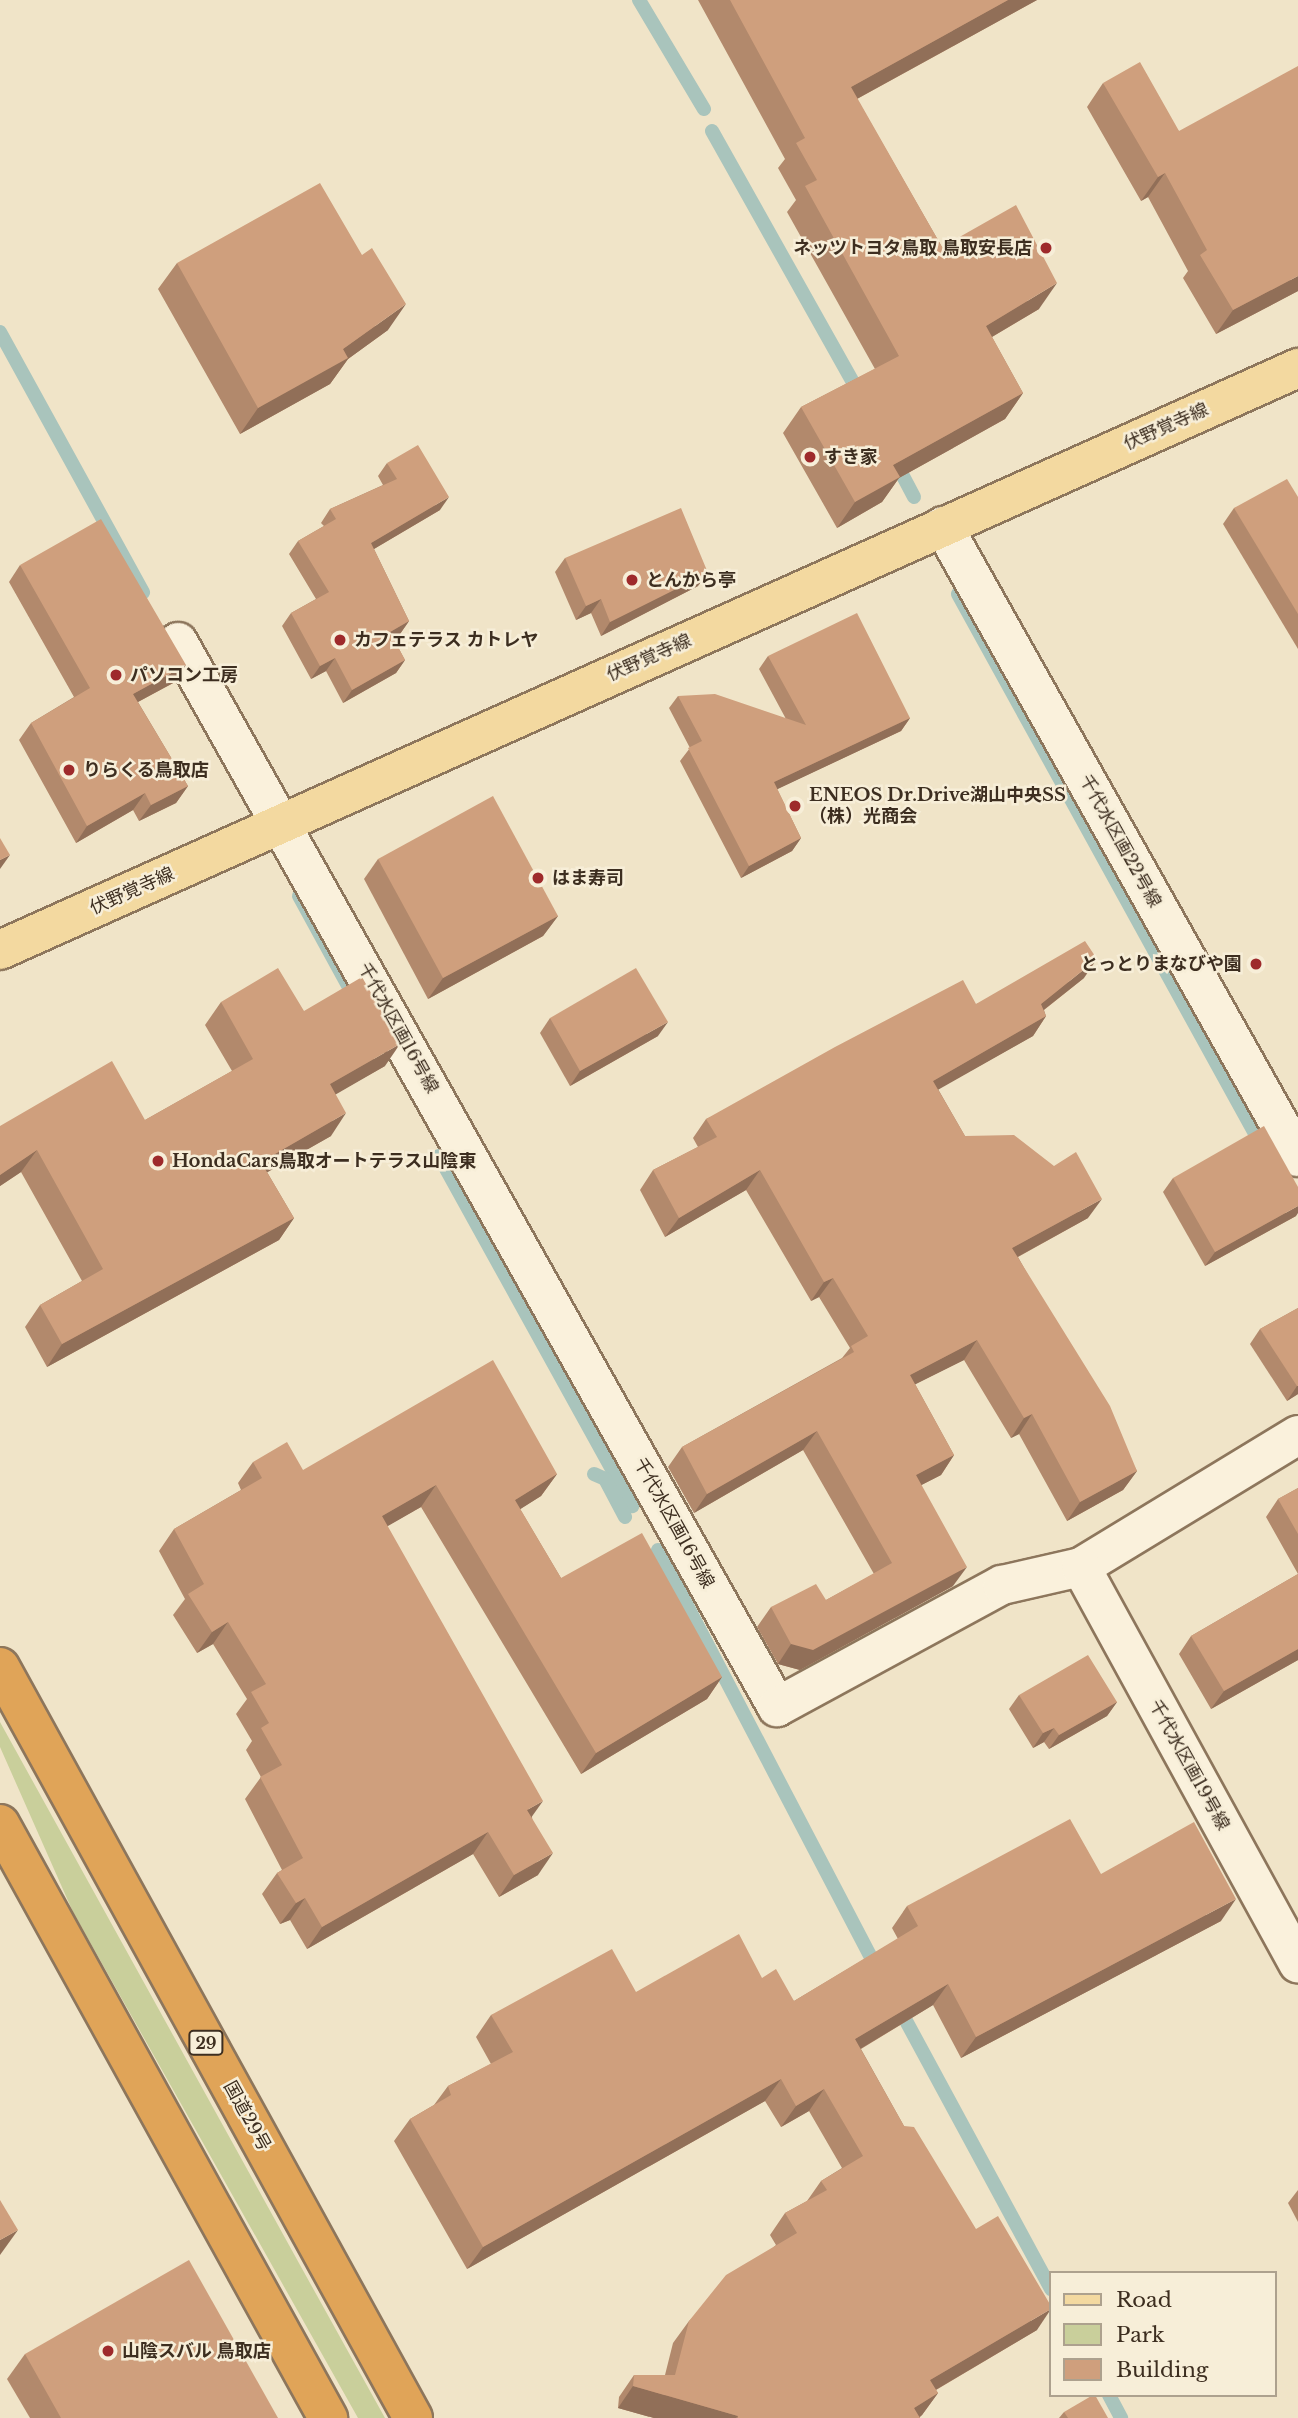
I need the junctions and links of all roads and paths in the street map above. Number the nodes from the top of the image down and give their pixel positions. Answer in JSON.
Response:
{"nodes":[{"id":1,"x":1298,"y":368,"type":"edge"},
{"id":2,"x":943,"y":526,"type":"junction"},
{"id":3,"x":178,"y":642,"type":"dead end"},
{"id":4,"x":284,"y":822,"type":"junction"},
{"id":5,"x":0,"y":950,"type":"edge"},
{"id":6,"x":1298,"y":1157,"type":"edge"},
{"id":7,"x":1298,"y":1435,"type":"edge"},
{"id":8,"x":1081,"y":1567,"type":"junction"},
{"id":9,"x":0,"y":1667,"type":"edge"},
{"id":10,"x":0,"y":1824,"type":"edge"},
{"id":11,"x":1298,"y":1963,"type":"edge"},
{"id":12,"x":328,"y":2418,"type":"edge"},
{"id":13,"x":413,"y":2418,"type":"edge"}],
"edges":[{"from":1,"to":2,"type":"main road","name":"伏野覚寺線"},
{"from":2,"to":4,"type":"main road","name":"伏野覚寺線"},
{"from":2,"to":6,"type":"street","name":"千代水区画22号線"},
{"from":3,"to":4,"type":"street"},
{"from":4,"to":5,"type":"main road","name":"伏野覚寺線"},
{"from":4,"to":8,"type":"street","name":"千代水区画16号線"},
{"from":7,"to":8,"type":"street","name":"千代水区画16号線"},
{"from":8,"to":11,"type":"street","name":"千代水区画19号線"},
{"from":9,"to":13,"type":"highway","name":"国道29号","number":"29"},
{"from":10,"to":12,"type":"highway"}]}
